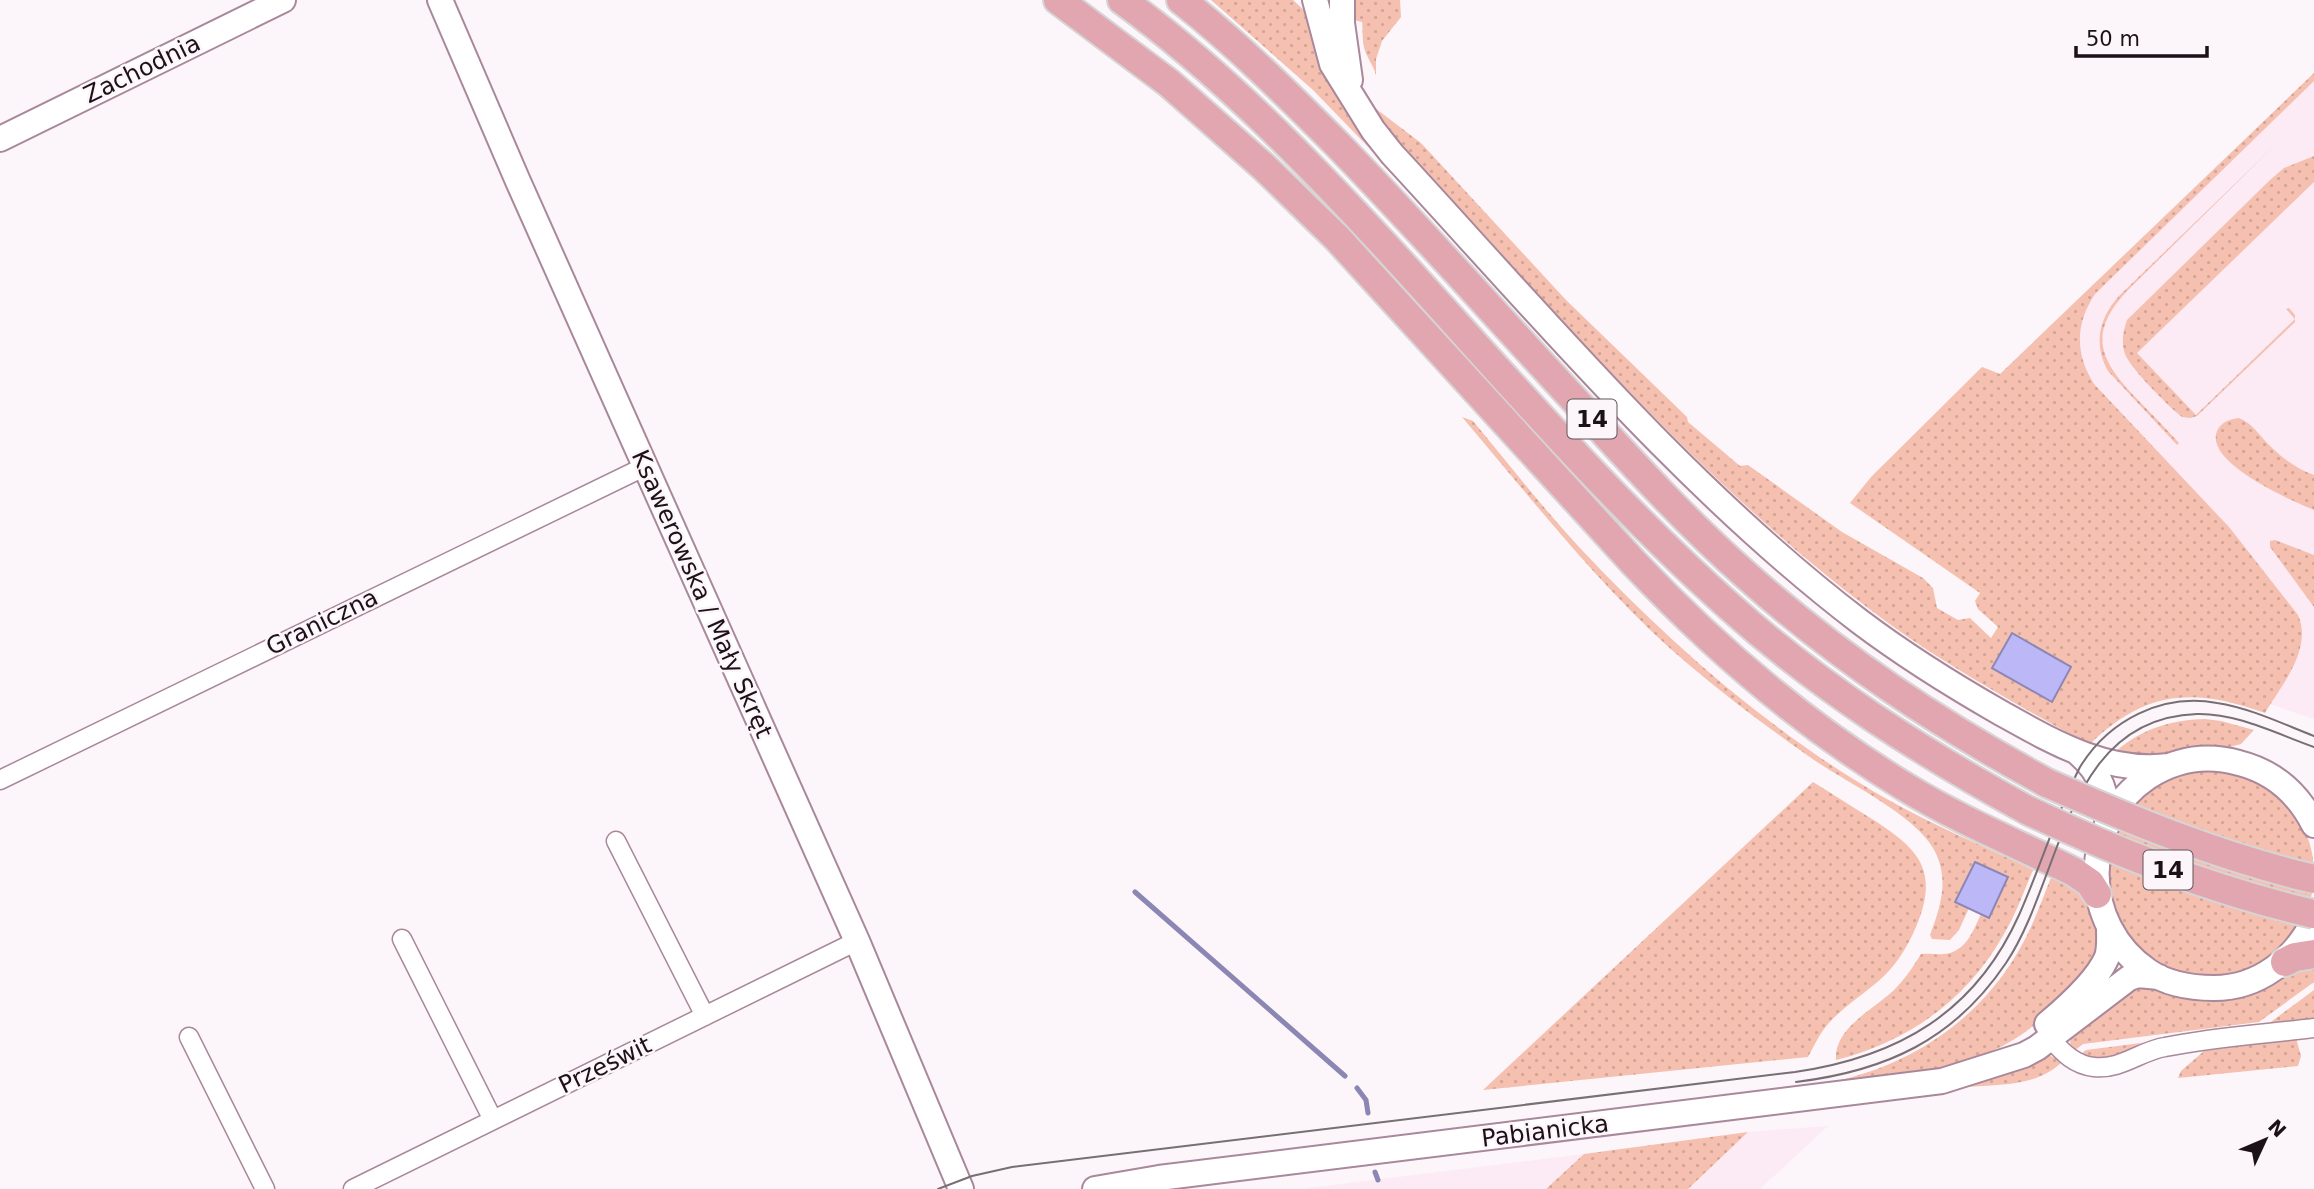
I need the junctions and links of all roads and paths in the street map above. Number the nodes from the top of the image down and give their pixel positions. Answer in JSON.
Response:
{"nodes":[{"id":1,"x":283,"y":0,"type":"edge"},
{"id":2,"x":440,"y":0,"type":"edge"},
{"id":3,"x":1058,"y":0,"type":"edge"},
{"id":4,"x":1122,"y":0,"type":"edge"},
{"id":5,"x":1181,"y":0,"type":"edge"},
{"id":6,"x":1315,"y":0,"type":"edge"},
{"id":7,"x":1342,"y":0,"type":"edge"},
{"id":8,"x":1352,"y":95,"type":"junction"},
{"id":9,"x":0,"y":139,"type":"edge"},
{"id":10,"x":646,"y":466,"type":"junction"},
{"id":11,"x":2078,"y":753,"type":"junction"},
{"id":12,"x":2169,"y":766,"type":"junction"},
{"id":13,"x":0,"y":779,"type":"edge"},
{"id":14,"x":2107,"y":824,"type":"junction"},
{"id":15,"x":2314,"y":825,"type":"edge"},
{"id":16,"x":616,"y":841,"type":"dead end"},
{"id":17,"x":2314,"y":879,"type":"edge"},
{"id":18,"x":2097,"y":894,"type":"junction"},
{"id":19,"x":2314,"y":914,"type":"edge"},
{"id":20,"x":2314,"y":920,"type":"edge"},
{"id":21,"x":2109,"y":929,"type":"junction"},
{"id":22,"x":402,"y":939,"type":"dead end"},
{"id":23,"x":857,"y":941,"type":"junction"},
{"id":24,"x":2314,"y":954,"type":"edge"},
{"id":25,"x":2285,"y":962,"type":"junction"},
{"id":26,"x":2159,"y":977,"type":"junction"},
{"id":27,"x":705,"y":1016,"type":"junction"},
{"id":28,"x":2314,"y":1028,"type":"edge"},
{"id":29,"x":189,"y":1037,"type":"dead end"},
{"id":30,"x":2051,"y":1038,"type":"junction"},
{"id":31,"x":1993,"y":1064,"type":"junction"},
{"id":32,"x":493,"y":1120,"type":"junction"},
{"id":33,"x":265,"y":1189,"type":"edge"},
{"id":34,"x":353,"y":1189,"type":"edge"},
{"id":35,"x":961,"y":1189,"type":"edge"},
{"id":36,"x":1094,"y":1189,"type":"edge"}],
"edges":[{"from":1,"to":9,"type":"main road","name":"Zachodnia"},
{"from":2,"to":10,"type":"main road","name":"Ksawerowska / Mały Skręt"},
{"from":3,"to":18,"type":"main road"},
{"from":4,"to":19,"type":"main road","number":"14","bridge":true},
{"from":5,"to":17,"type":"main road","number":"14","bridge":true},
{"from":6,"to":8,"type":"main road"},
{"from":7,"to":8,"type":"main road"},
{"from":8,"to":11,"type":"main road"},
{"from":10,"to":13,"type":"street","name":"Graniczna"},
{"from":10,"to":23,"type":"main road","name":"Ksawerowska / Mały Skręt"},
{"from":11,"to":12,"type":"main road"},
{"from":11,"to":14,"type":"main road"},
{"from":12,"to":14,"type":"main road"},
{"from":12,"to":15,"type":"main road"},
{"from":14,"to":18,"type":"main road"},
{"from":16,"to":27,"type":"street"},
{"from":18,"to":21,"type":"main road"},
{"from":20,"to":25,"type":"main road"},
{"from":21,"to":26,"type":"main road"},
{"from":21,"to":31,"type":"main road","name":"Pabianicka"},
{"from":22,"to":32,"type":"street"},
{"from":23,"to":27,"type":"street","name":"Prześwit"},
{"from":23,"to":35,"type":"main road","name":"Ksawerowska / Mały Skręt"},
{"from":24,"to":25,"type":"main road"},
{"from":25,"to":26,"type":"main road"},
{"from":26,"to":30,"type":"main road","name":"Pabianicka"},
{"from":27,"to":32,"type":"street","name":"Prześwit"},
{"from":28,"to":30,"type":"street"},
{"from":29,"to":33,"type":"street"},
{"from":30,"to":31,"type":"main road","name":"Pabianicka"},
{"from":31,"to":36,"type":"main road","name":"Pabianicka"},
{"from":32,"to":34,"type":"street","name":"Prześwit"}]}
